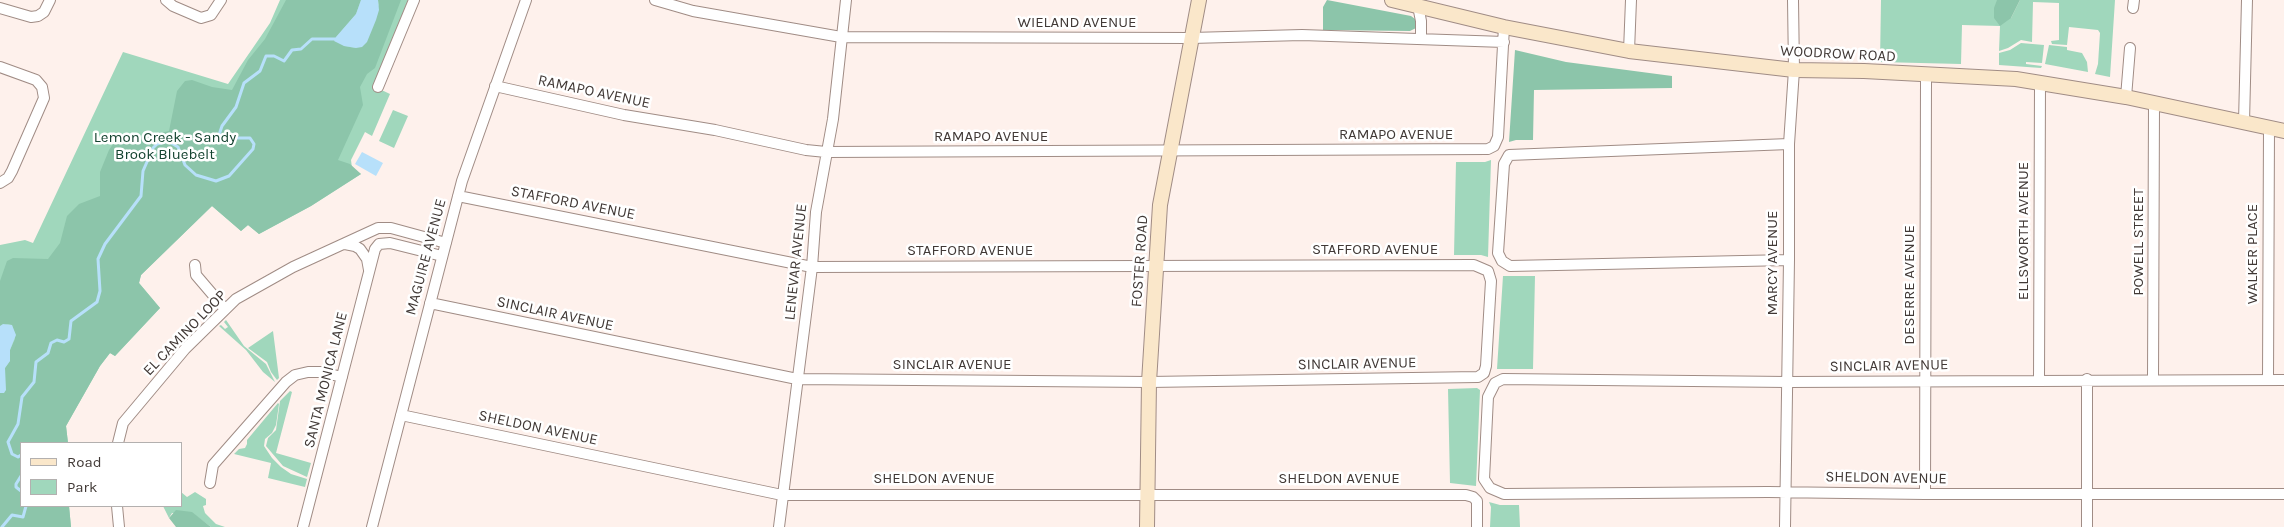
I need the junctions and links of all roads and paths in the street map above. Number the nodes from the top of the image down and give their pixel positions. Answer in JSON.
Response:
{"nodes":[{"id":1,"x":50,"y":0,"type":"edge"},
{"id":2,"x":166,"y":0,"type":"edge"},
{"id":3,"x":221,"y":0,"type":"edge"},
{"id":4,"x":414,"y":0,"type":"edge"},
{"id":5,"x":526,"y":0,"type":"edge"},
{"id":6,"x":654,"y":0,"type":"edge"},
{"id":7,"x":846,"y":0,"type":"edge"},
{"id":8,"x":1199,"y":0,"type":"edge"},
{"id":9,"x":1392,"y":0,"type":"edge"},
{"id":10,"x":1631,"y":0,"type":"edge"},
{"id":11,"x":1793,"y":0,"type":"edge"},
{"id":12,"x":2247,"y":0,"type":"edge"},
{"id":13,"x":1418,"y":3,"type":"edge"},
{"id":14,"x":694,"y":5,"type":"edge"},
{"id":15,"x":0,"y":8,"type":"edge"},
{"id":16,"x":1504,"y":27,"type":"junction"},
{"id":17,"x":841,"y":37,"type":"junction"},
{"id":18,"x":1191,"y":38,"type":"junction"},
{"id":19,"x":1420,"y":38,"type":"junction"},
{"id":20,"x":1504,"y":42,"type":"junction"},
{"id":21,"x":2130,"y":48,"type":"dead end"},
{"id":22,"x":1629,"y":51,"type":"junction"},
{"id":23,"x":0,"y":67,"type":"edge"},
{"id":24,"x":1794,"y":70,"type":"junction"},
{"id":25,"x":1926,"y":75,"type":"junction"},
{"id":26,"x":2040,"y":82,"type":"junction"},
{"id":27,"x":495,"y":86,"type":"junction"},
{"id":28,"x":378,"y":88,"type":"dead end"},
{"id":29,"x":2126,"y":98,"type":"junction"},
{"id":30,"x":2154,"y":104,"type":"junction"},
{"id":31,"x":2244,"y":122,"type":"junction"},
{"id":32,"x":2269,"y":127,"type":"junction"},
{"id":33,"x":2284,"y":131,"type":"edge"},
{"id":34,"x":1789,"y":144,"type":"junction"},
{"id":35,"x":826,"y":152,"type":"junction"},
{"id":36,"x":1169,"y":152,"type":"junction"},
{"id":37,"x":0,"y":184,"type":"edge"},
{"id":38,"x":458,"y":196,"type":"junction"},
{"id":39,"x":446,"y":243,"type":"junction"},
{"id":40,"x":344,"y":244,"type":"junction"},
{"id":41,"x":442,"y":256,"type":"junction"},
{"id":42,"x":1789,"y":260,"type":"junction"},
{"id":43,"x":195,"y":265,"type":"dead end"},
{"id":44,"x":1156,"y":266,"type":"junction"},
{"id":45,"x":812,"y":267,"type":"junction"},
{"id":46,"x":369,"y":271,"type":"junction"},
{"id":47,"x":430,"y":303,"type":"junction"},
{"id":48,"x":225,"y":309,"type":"junction"},
{"id":49,"x":1482,"y":375,"type":"joint"},
{"id":50,"x":342,"y":377,"type":"junction"},
{"id":51,"x":797,"y":379,"type":"junction"},
{"id":52,"x":2087,"y":379,"type":"junction"},
{"id":53,"x":1925,"y":380,"type":"junction"},
{"id":54,"x":2039,"y":380,"type":"junction"},
{"id":55,"x":2153,"y":380,"type":"junction"},
{"id":56,"x":2268,"y":380,"type":"junction"},
{"id":57,"x":2284,"y":380,"type":"edge"},
{"id":58,"x":1149,"y":382,"type":"junction"},
{"id":59,"x":1787,"y":382,"type":"junction"},
{"id":60,"x":401,"y":415,"type":"junction"},
{"id":61,"x":118,"y":442,"type":"edge"},
{"id":62,"x":210,"y":483,"type":"dead end"},
{"id":63,"x":1490,"y":488,"type":"joint"},
{"id":64,"x":1786,"y":492,"type":"junction"},
{"id":65,"x":782,"y":494,"type":"junction"},
{"id":66,"x":1147,"y":494,"type":"junction"},
{"id":67,"x":1925,"y":494,"type":"junction"},
{"id":68,"x":2086,"y":494,"type":"junction"},
{"id":69,"x":2284,"y":494,"type":"edge"},
{"id":70,"x":117,"y":507,"type":"edge"},
{"id":71,"x":120,"y":527,"type":"edge"},
{"id":72,"x":303,"y":527,"type":"edge"},
{"id":73,"x":372,"y":527,"type":"edge"},
{"id":74,"x":778,"y":527,"type":"edge"},
{"id":75,"x":1147,"y":527,"type":"edge"},
{"id":76,"x":1477,"y":527,"type":"edge"},
{"id":77,"x":1784,"y":527,"type":"edge"},
{"id":78,"x":2086,"y":527,"type":"edge"}],
"edges":[{"from":1,"to":15,"type":"street"},
{"from":2,"to":3,"type":"street"},
{"from":4,"to":28,"type":"street"},
{"from":5,"to":27,"type":"street","name":"MAGUIRE AVENUE"},
{"from":6,"to":14,"type":"street","name":"WIELAND AVENUE"},
{"from":7,"to":17,"type":"street","name":"LENEVAR AVENUE"},
{"from":8,"to":18,"type":"street","name":"FOSTER ROAD"},
{"from":9,"to":13,"type":"street","name":"WOODROW ROAD"},
{"from":10,"to":22,"type":"street"},
{"from":11,"to":24,"type":"street","name":"MARCY AVENUE"},
{"from":12,"to":31,"type":"street"},
{"from":13,"to":16,"type":"street","name":"WOODROW ROAD"},
{"from":13,"to":19,"type":"street"},
{"from":14,"to":17,"type":"street","name":"WIELAND AVENUE"},
{"from":16,"to":20,"type":"street"},
{"from":16,"to":22,"type":"street","name":"WOODROW ROAD"},
{"from":17,"to":18,"type":"street","name":"WIELAND AVENUE"},
{"from":17,"to":35,"type":"street","name":"LENEVAR AVENUE"},
{"from":18,"to":19,"type":"street","name":"WIELAND AVENUE"},
{"from":18,"to":36,"type":"street","name":"FOSTER ROAD"},
{"from":19,"to":20,"type":"street","name":"WIELAND AVENUE"},
{"from":20,"to":36,"type":"street","name":"RAMAPO AVENUE"},
{"from":21,"to":29,"type":"street"},
{"from":22,"to":24,"type":"street","name":"WOODROW ROAD"},
{"from":23,"to":37,"type":"street"},
{"from":24,"to":25,"type":"street","name":"WOODROW ROAD"},
{"from":24,"to":34,"type":"street","name":"MARCY AVENUE"},
{"from":25,"to":26,"type":"street","name":"WOODROW ROAD"},
{"from":25,"to":53,"type":"street","name":"DESERRE AVENUE"},
{"from":26,"to":29,"type":"street","name":"WOODROW ROAD"},
{"from":26,"to":54,"type":"street","name":"ELLSWORTH AVENUE"},
{"from":27,"to":35,"type":"street","name":"RAMAPO AVENUE"},
{"from":27,"to":38,"type":"street","name":"MAGUIRE AVENUE"},
{"from":29,"to":30,"type":"street","name":"WOODROW ROAD"},
{"from":30,"to":31,"type":"street","name":"WOODROW ROAD"},
{"from":30,"to":55,"type":"street","name":"POWELL STREET"},
{"from":31,"to":32,"type":"street","name":"WOODROW ROAD"},
{"from":32,"to":33,"type":"street","name":"WOODROW ROAD"},
{"from":32,"to":56,"type":"street","name":"WALKER PLACE"},
{"from":34,"to":42,"type":"street","name":"MARCY AVENUE"},
{"from":34,"to":42,"type":"street"},
{"from":35,"to":36,"type":"street","name":"RAMAPO AVENUE"},
{"from":35,"to":45,"type":"street","name":"LENEVAR AVENUE"},
{"from":36,"to":44,"type":"street","name":"FOSTER ROAD"},
{"from":38,"to":39,"type":"street","name":"MAGUIRE AVENUE"},
{"from":38,"to":45,"type":"street","name":"STAFFORD AVENUE"},
{"from":39,"to":40,"type":"street","name":"EL CAMINO LOOP"},
{"from":39,"to":41,"type":"street","name":"MAGUIRE AVENUE"},
{"from":40,"to":46,"type":"street"},
{"from":40,"to":48,"type":"street","name":"EL CAMINO LOOP"},
{"from":41,"to":46,"type":"street","name":"SANTA MONICA LANE"},
{"from":41,"to":47,"type":"street","name":"MAGUIRE AVENUE"},
{"from":42,"to":59,"type":"street","name":"MARCY AVENUE"},
{"from":43,"to":48,"type":"street"},
{"from":44,"to":45,"type":"street","name":"STAFFORD AVENUE"},
{"from":44,"to":49,"type":"street","name":"STAFFORD AVENUE"},
{"from":44,"to":58,"type":"street","name":"FOSTER ROAD"},
{"from":45,"to":51,"type":"street","name":"LENEVAR AVENUE"},
{"from":46,"to":50,"type":"street","name":"SANTA MONICA LANE"},
{"from":47,"to":51,"type":"street","name":"SINCLAIR AVENUE"},
{"from":47,"to":60,"type":"street","name":"MAGUIRE AVENUE"},
{"from":48,"to":61,"type":"street","name":"EL CAMINO LOOP"},
{"from":49,"to":58,"type":"street","name":"SINCLAIR AVENUE"},
{"from":50,"to":62,"type":"street"},
{"from":50,"to":72,"type":"street","name":"SANTA MONICA LANE"},
{"from":51,"to":58,"type":"street","name":"SINCLAIR AVENUE"},
{"from":51,"to":65,"type":"street","name":"LENEVAR AVENUE"},
{"from":52,"to":54,"type":"street","name":"SINCLAIR AVENUE"},
{"from":52,"to":55,"type":"street","name":"SINCLAIR AVENUE"},
{"from":52,"to":68,"type":"street"},
{"from":53,"to":54,"type":"street","name":"SINCLAIR AVENUE"},
{"from":53,"to":59,"type":"street","name":"SINCLAIR AVENUE"},
{"from":53,"to":67,"type":"street","name":"DESERRE AVENUE"},
{"from":55,"to":56,"type":"street","name":"SINCLAIR AVENUE"},
{"from":56,"to":57,"type":"street","name":"SINCLAIR AVENUE"},
{"from":58,"to":66,"type":"street","name":"FOSTER ROAD"},
{"from":59,"to":63,"type":"street","name":"SINCLAIR AVENUE"},
{"from":59,"to":64,"type":"street","name":"MARCY AVENUE"},
{"from":60,"to":65,"type":"street","name":"SHELDON AVENUE"},
{"from":60,"to":73,"type":"street","name":"MAGUIRE AVENUE"},
{"from":63,"to":64,"type":"street","name":"SHELDON AVENUE"},
{"from":64,"to":67,"type":"street","name":"SHELDON AVENUE"},
{"from":64,"to":77,"type":"street","name":"MARCY AVENUE"},
{"from":65,"to":66,"type":"street","name":"SHELDON AVENUE"},
{"from":65,"to":74,"type":"street","name":"LENEVAR AVENUE"},
{"from":66,"to":75,"type":"street","name":"FOSTER ROAD"},
{"from":66,"to":76,"type":"street","name":"SHELDON AVENUE"},
{"from":67,"to":68,"type":"street","name":"SHELDON AVENUE"},
{"from":68,"to":69,"type":"street","name":"SHELDON AVENUE"},
{"from":68,"to":78,"type":"street"},
{"from":70,"to":71,"type":"street"}]}
